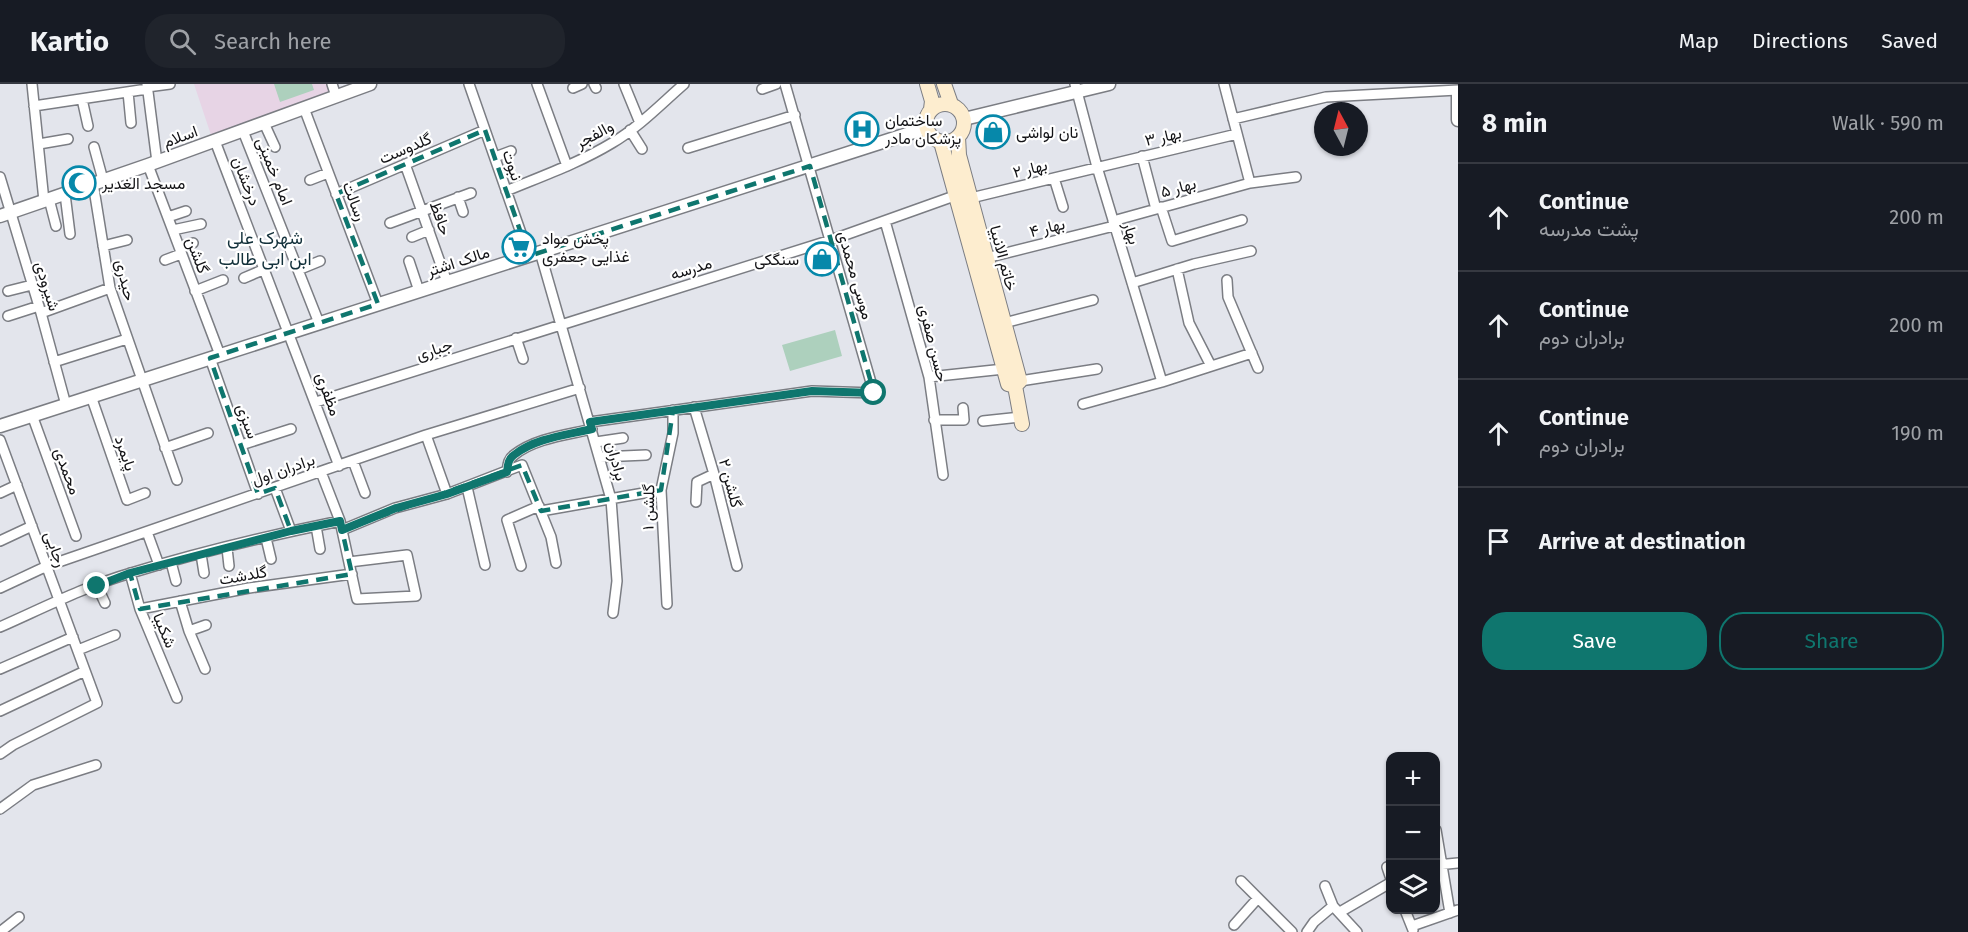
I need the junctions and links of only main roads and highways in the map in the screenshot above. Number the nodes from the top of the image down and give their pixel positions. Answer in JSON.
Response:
{"nodes":[{"id":1,"x":927,"y":84,"type":"edge"},
{"id":2,"x":944,"y":84,"type":"edge"},
{"id":3,"x":951,"y":104,"type":"junction"},
{"id":4,"x":931,"y":109,"type":"junction"},
{"id":5,"x":958,"y":136,"type":"junction"},
{"id":6,"x":941,"y":142,"type":"junction"},
{"id":7,"x":964,"y":197,"type":"junction"},
{"id":8,"x":1018,"y":383,"type":"junction"},
{"id":9,"x":1021,"y":420,"type":"road end"}],
"edges":[{"from":1,"to":4,"type":"main road"},
{"from":2,"to":3,"type":"main road"},
{"from":3,"to":4,"type":"main road"},
{"from":3,"to":5,"type":"main road"},
{"from":4,"to":6,"type":"main road"},
{"from":5,"to":6,"type":"main road"},
{"from":5,"to":7,"type":"main road","name":"خاتم الانبیا"},
{"from":6,"to":7,"type":"main road","name":"خاتم الانبیا"},
{"from":7,"to":8,"type":"main road","name":"خاتم الانبیا"},
{"from":7,"to":8,"type":"main road","name":"خاتم الانبیا"},
{"from":8,"to":9,"type":"main road","name":"خاتم الانبیا"}]}
